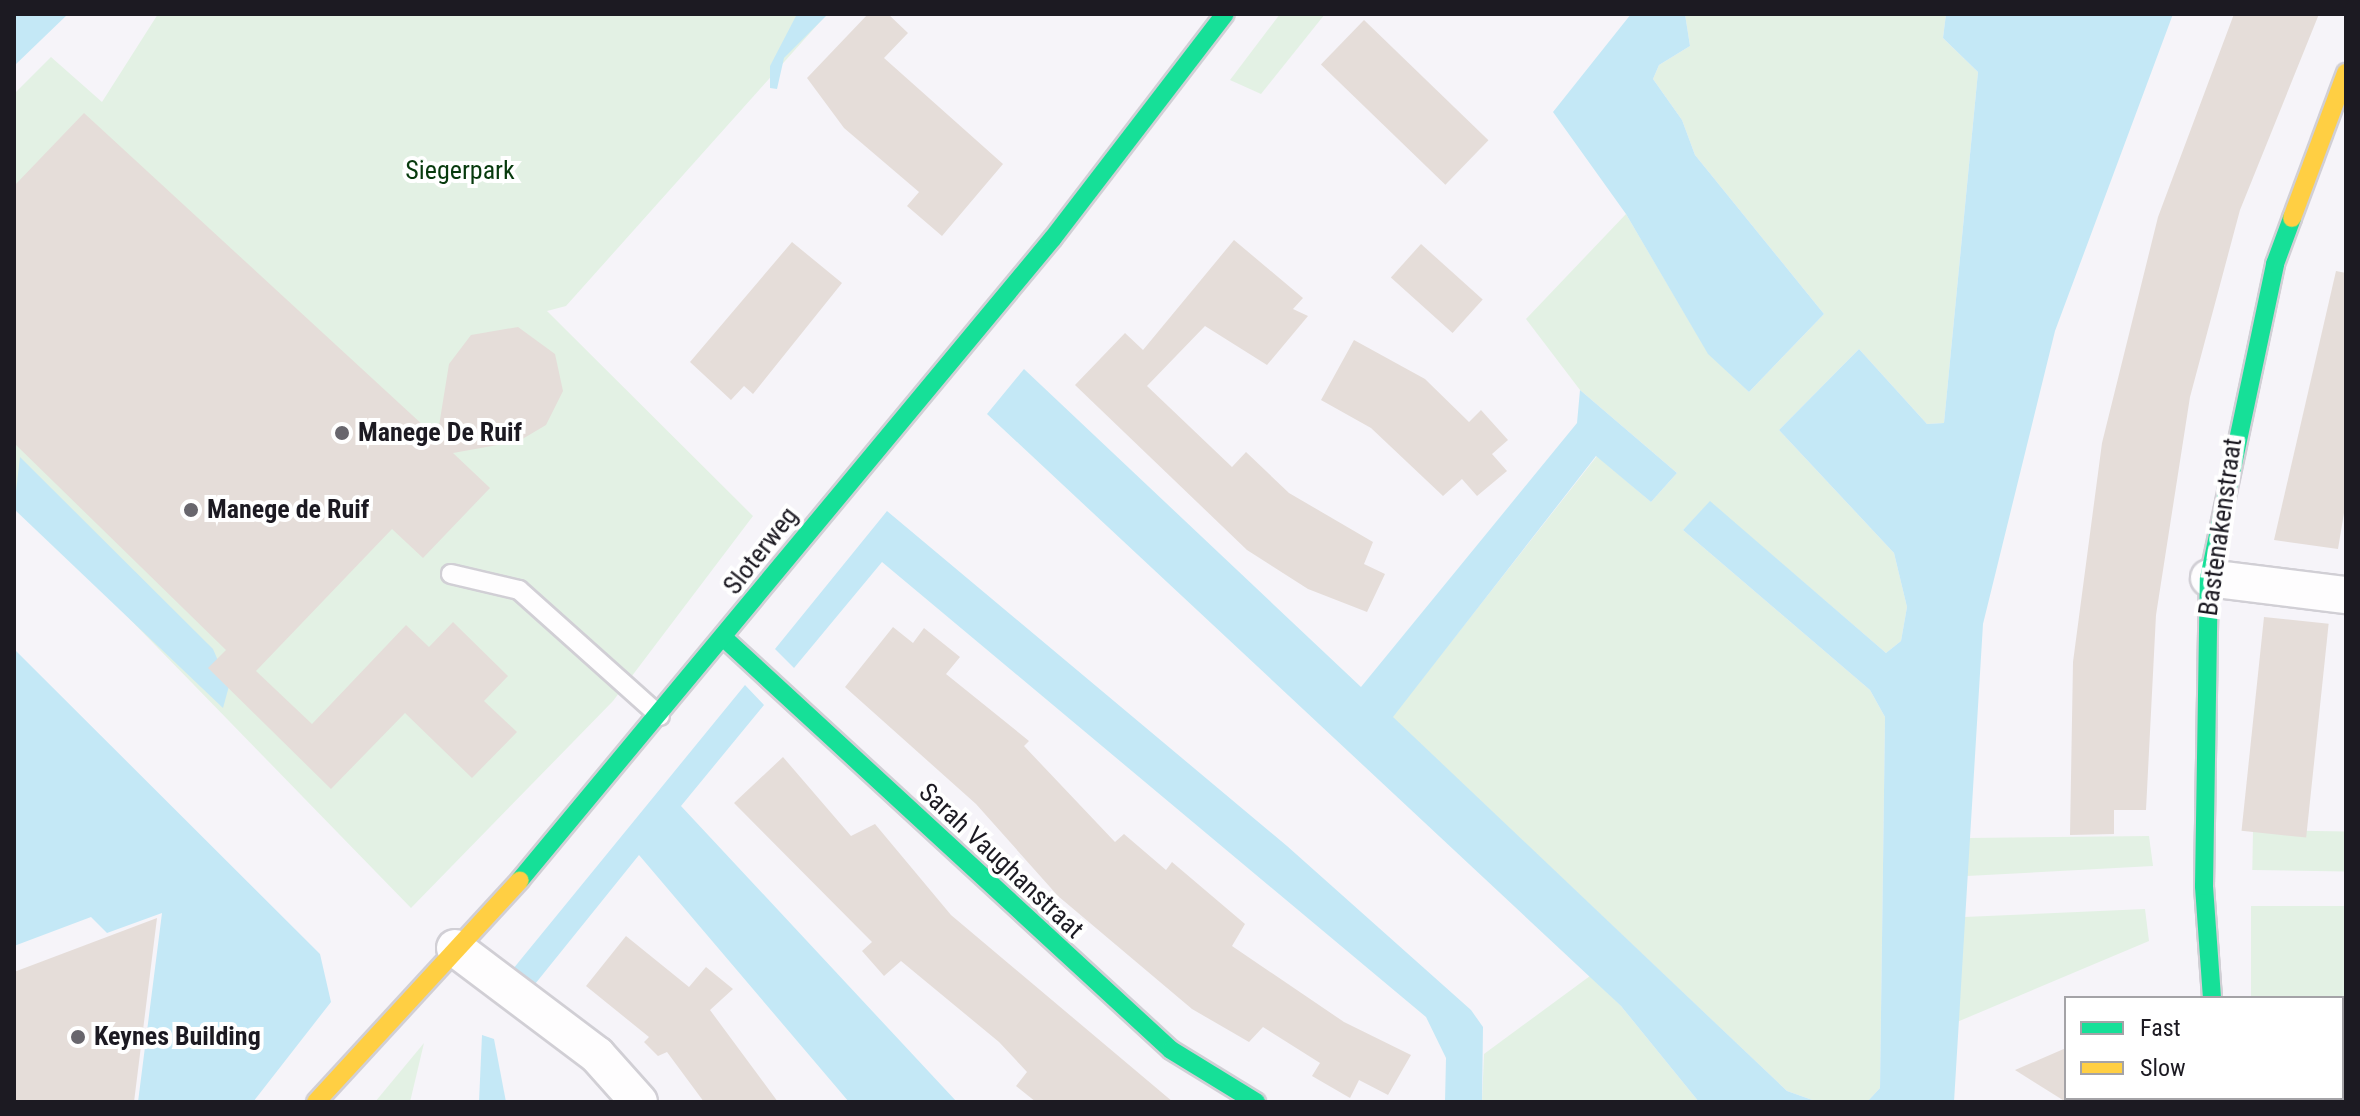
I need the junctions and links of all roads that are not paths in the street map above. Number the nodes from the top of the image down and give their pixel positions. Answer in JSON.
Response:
{"nodes":[{"id":1,"x":1225,"y":14,"type":"edge"},
{"id":2,"x":2346,"y":73,"type":"edge"},
{"id":3,"x":2338,"y":110,"type":"edge"},
{"id":4,"x":451,"y":574,"type":"dead end"},
{"id":5,"x":2209,"y":578,"type":"junction"},
{"id":6,"x":2346,"y":595,"type":"edge"},
{"id":7,"x":725,"y":639,"type":"junction"},
{"id":8,"x":660,"y":716,"type":"junction"},
{"id":9,"x":455,"y":948,"type":"junction"},
{"id":10,"x":2212,"y":996,"type":"edge"},
{"id":11,"x":316,"y":1102,"type":"edge"},
{"id":12,"x":639,"y":1102,"type":"edge"},
{"id":13,"x":1256,"y":1102,"type":"edge"}],
"edges":[{"from":1,"to":7,"type":"street","name":"Sloterweg"},
{"from":2,"to":3,"type":"street","name":"Bastenakenstraat"},
{"from":3,"to":5,"type":"street","name":"Bastenakenstraat"},
{"from":4,"to":8,"type":"lane"},
{"from":5,"to":6,"type":"street"},
{"from":5,"to":10,"type":"street","name":"Bastenakenstraat"},
{"from":7,"to":8,"type":"street","name":"Sloterweg"},
{"from":7,"to":13,"type":"street","name":"Sarah Vaughanstraat"},
{"from":8,"to":9,"type":"street","name":"Sloterweg"},
{"from":9,"to":11,"type":"street","name":"Sloterweg"},
{"from":9,"to":12,"type":"street"}]}
